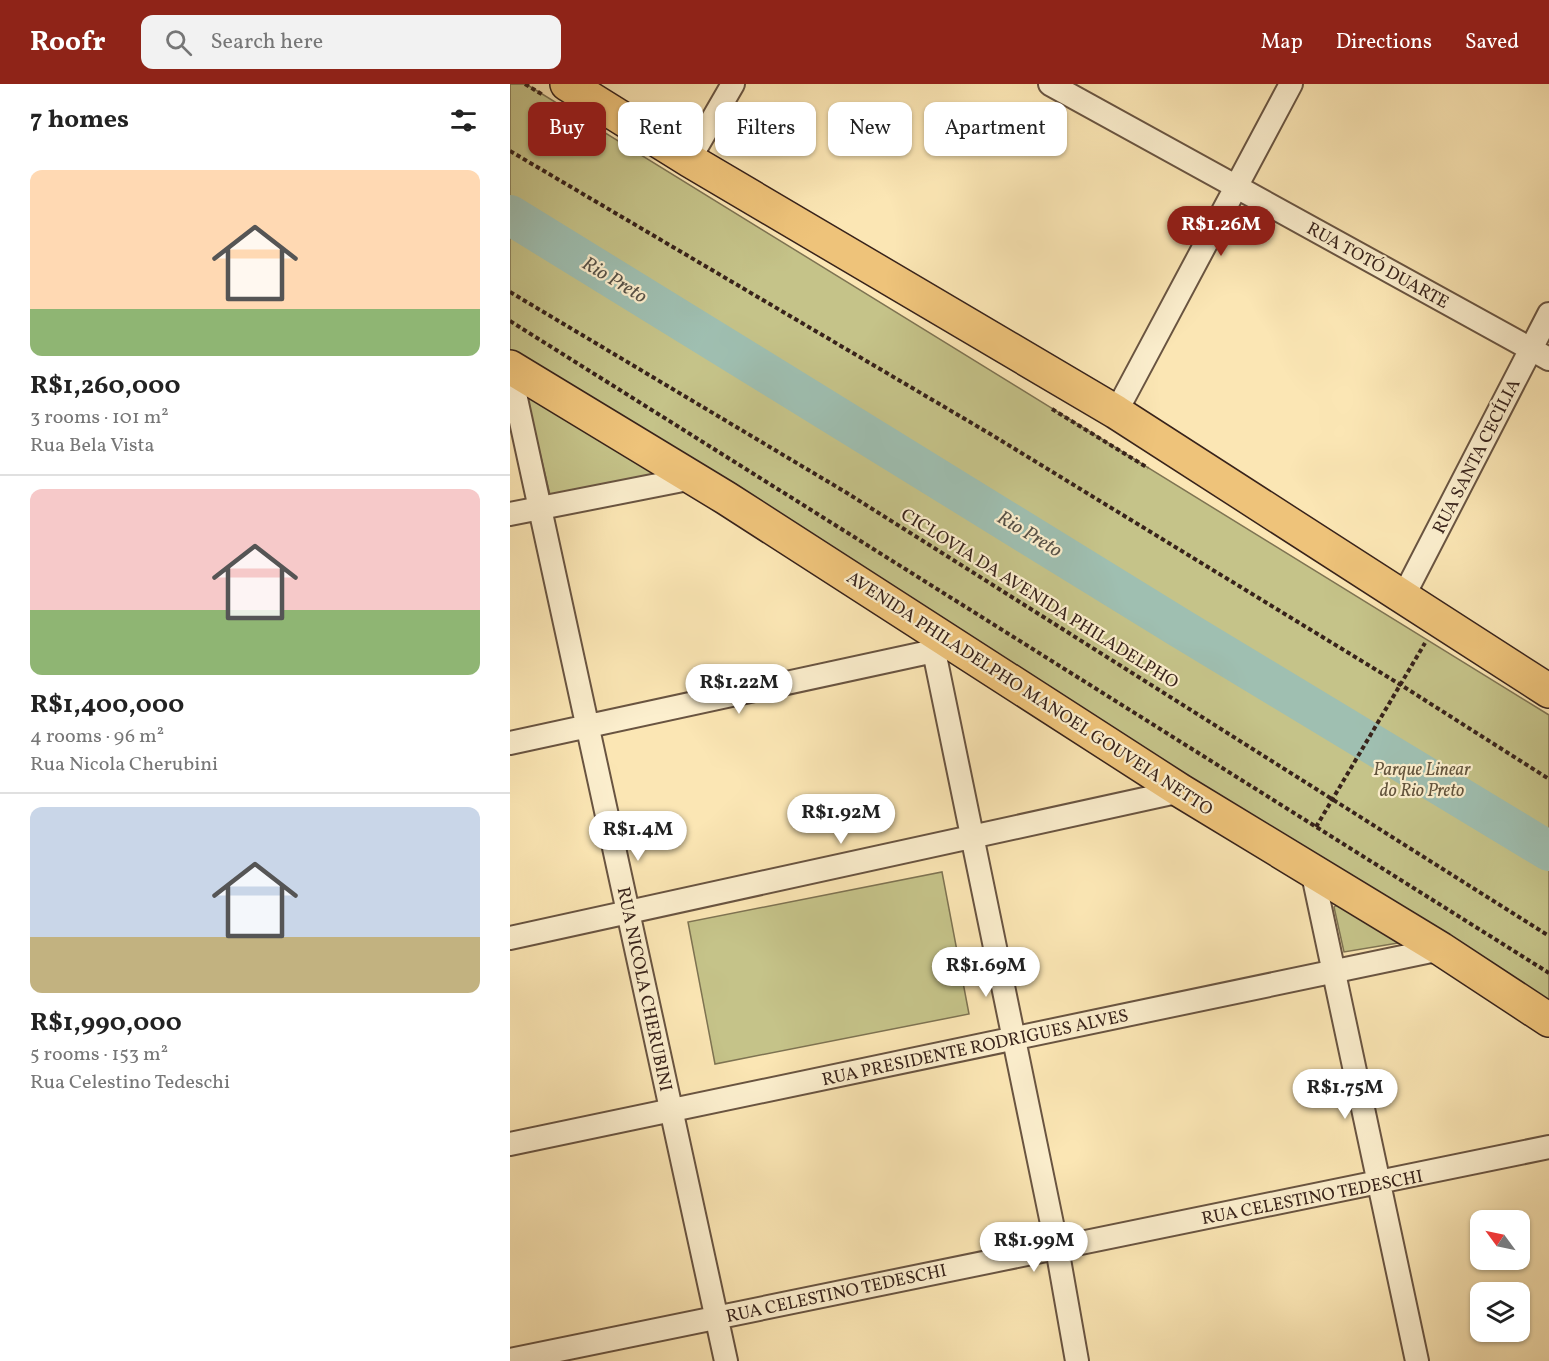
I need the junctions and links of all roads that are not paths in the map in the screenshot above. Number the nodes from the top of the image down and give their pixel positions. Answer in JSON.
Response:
{"nodes":[{"id":1,"x":567,"y":84,"type":"edge"},
{"id":2,"x":733,"y":84,"type":"edge"},
{"id":3,"x":1050,"y":84,"type":"edge"},
{"id":4,"x":1291,"y":84,"type":"edge"},
{"id":5,"x":689,"y":160,"type":"junction"},
{"id":6,"x":1236,"y":186,"type":"junction"},
{"id":7,"x":1549,"y":314,"type":"edge"},
{"id":8,"x":1540,"y":354,"type":"edge"},
{"id":9,"x":510,"y":369,"type":"edge"},
{"id":10,"x":1116,"y":412,"type":"junction"},
{"id":11,"x":693,"y":478,"type":"junction"},
{"id":12,"x":540,"y":508,"type":"junction"},
{"id":13,"x":510,"y":514,"type":"edge"},
{"id":14,"x":1404,"y":597,"type":"junction"},
{"id":15,"x":941,"y":641,"type":"junction"},
{"id":16,"x":1549,"y":691,"type":"edge"},
{"id":17,"x":588,"y":728,"type":"junction"},
{"id":18,"x":510,"y":743,"type":"edge"},
{"id":19,"x":1181,"y":791,"type":"junction"},
{"id":20,"x":974,"y":836,"type":"junction"},
{"id":21,"x":1312,"y":870,"type":"junction"},
{"id":22,"x":628,"y":914,"type":"junction"},
{"id":23,"x":510,"y":938,"type":"edge"},
{"id":24,"x":1441,"y":949,"type":"junction"},
{"id":25,"x":1334,"y":972,"type":"junction"},
{"id":26,"x":1549,"y":1020,"type":"edge"},
{"id":27,"x":1015,"y":1040,"type":"junction"},
{"id":28,"x":671,"y":1110,"type":"junction"},
{"id":29,"x":510,"y":1144,"type":"edge"},
{"id":30,"x":1549,"y":1147,"type":"edge"},
{"id":31,"x":1379,"y":1184,"type":"junction"},
{"id":32,"x":1057,"y":1248,"type":"junction"},
{"id":33,"x":716,"y":1318,"type":"junction"},
{"id":34,"x":510,"y":1360,"type":"edge"},
{"id":35,"x":726,"y":1361,"type":"edge"},
{"id":36,"x":1077,"y":1361,"type":"edge"},
{"id":37,"x":1417,"y":1361,"type":"edge"}],
"edges":[{"from":1,"to":5,"type":"main road"},
{"from":2,"to":5,"type":"street"},
{"from":3,"to":6,"type":"street","name":"RUA TOTÓ DUARTE"},
{"from":4,"to":6,"type":"street"},
{"from":5,"to":10,"type":"main road"},
{"from":6,"to":8,"type":"street","name":"RUA TOTÓ DUARTE"},
{"from":6,"to":10,"type":"street"},
{"from":7,"to":8,"type":"street","name":"RUA SANTA CECÍLIA"},
{"from":8,"to":14,"type":"street","name":"RUA SANTA CECÍLIA"},
{"from":9,"to":11,"type":"main road","name":"AVENIDA PHILADELPHO MANOEL GOUVEIA NETTO"},
{"from":9,"to":12,"type":"street","name":"RUA NICOLA CHERUBINI"},
{"from":10,"to":14,"type":"main road"},
{"from":11,"to":12,"type":"street"},
{"from":11,"to":15,"type":"main road","name":"AVENIDA PHILADELPHO MANOEL GOUVEIA NETTO"},
{"from":12,"to":13,"type":"street"},
{"from":12,"to":17,"type":"street","name":"RUA NICOLA CHERUBINI"},
{"from":14,"to":16,"type":"main road"},
{"from":15,"to":17,"type":"street"},
{"from":15,"to":19,"type":"main road","name":"AVENIDA PHILADELPHO MANOEL GOUVEIA NETTO"},
{"from":15,"to":20,"type":"street"},
{"from":17,"to":18,"type":"street"},
{"from":17,"to":22,"type":"street","name":"RUA NICOLA CHERUBINI"},
{"from":19,"to":20,"type":"street"},
{"from":19,"to":21,"type":"main road","name":"AVENIDA PHILADELPHO MANOEL GOUVEIA NETTO"},
{"from":20,"to":22,"type":"street"},
{"from":20,"to":27,"type":"street"},
{"from":21,"to":24,"type":"main road","name":"AVENIDA PHILADELPHO MANOEL GOUVEIA NETTO"},
{"from":21,"to":25,"type":"street"},
{"from":22,"to":23,"type":"street"},
{"from":22,"to":28,"type":"street","name":"RUA NICOLA CHERUBINI"},
{"from":24,"to":25,"type":"street","name":"RUA PRESIDENTE RODRIGUES ALVES"},
{"from":24,"to":26,"type":"main road","name":"AVENIDA PHILADELPHO MANOEL GOUVEIA NETTO"},
{"from":25,"to":27,"type":"street","name":"RUA PRESIDENTE RODRIGUES ALVES"},
{"from":25,"to":31,"type":"street"},
{"from":27,"to":28,"type":"street","name":"RUA PRESIDENTE RODRIGUES ALVES"},
{"from":27,"to":32,"type":"street"},
{"from":28,"to":29,"type":"street","name":"RUA PRESIDENTE RODRIGUES ALVES"},
{"from":28,"to":33,"type":"street","name":"RUA NICOLA CHERUBINI"},
{"from":30,"to":31,"type":"street","name":"RUA CELESTINO TEDESCHI"},
{"from":31,"to":32,"type":"street","name":"RUA CELESTINO TEDESCHI"},
{"from":31,"to":37,"type":"street"},
{"from":32,"to":33,"type":"street","name":"RUA CELESTINO TEDESCHI"},
{"from":32,"to":36,"type":"street"},
{"from":33,"to":34,"type":"street","name":"RUA CELESTINO TEDESCHI"},
{"from":33,"to":35,"type":"street","name":"RUA NICOLA CHERUBINI"}]}
